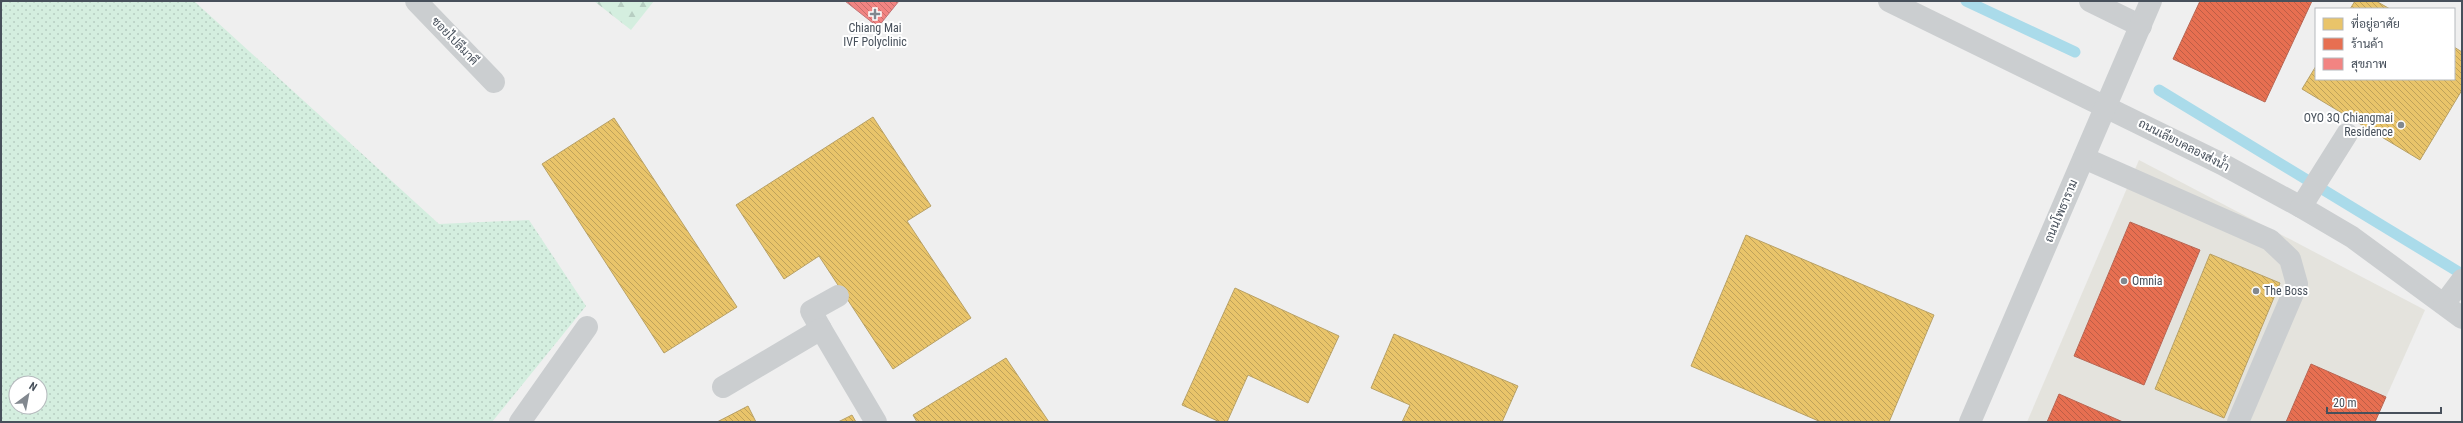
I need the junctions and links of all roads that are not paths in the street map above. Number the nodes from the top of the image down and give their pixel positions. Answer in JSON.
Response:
{"nodes":[{"id":1,"x":416,"y":1,"type":"edge"},
{"id":2,"x":1889,"y":1,"type":"edge"},
{"id":3,"x":2090,"y":1,"type":"edge"},
{"id":4,"x":2151,"y":1,"type":"edge"},
{"id":5,"x":2141,"y":26,"type":"junction"},
{"id":6,"x":494,"y":82,"type":"dead end"},
{"id":7,"x":2106,"y":106,"type":"junction"},
{"id":8,"x":2347,"y":134,"type":"dead end"},
{"id":9,"x":2084,"y":158,"type":"junction"},
{"id":10,"x":2301,"y":206,"type":"junction"},
{"id":11,"x":2462,"y":280,"type":"edge"},
{"id":12,"x":838,"y":296,"type":"dead end"},
{"id":13,"x":2444,"y":304,"type":"junction"},
{"id":14,"x":2462,"y":318,"type":"edge"},
{"id":15,"x":587,"y":327,"type":"dead end"},
{"id":16,"x":821,"y":329,"type":"junction"},
{"id":17,"x":723,"y":387,"type":"dead end"},
{"id":18,"x":520,"y":422,"type":"edge"},
{"id":19,"x":876,"y":422,"type":"edge"},
{"id":20,"x":1970,"y":422,"type":"edge"},
{"id":21,"x":2238,"y":422,"type":"edge"}],
"edges":[{"from":1,"to":6,"type":"street","name":"ซอยไปลีมาคี"},
{"from":2,"to":7,"type":"street","name":"ถนนเลียบคลองส่งน้ำ"},
{"from":3,"to":5,"type":"street"},
{"from":4,"to":5,"type":"street","name":"ถนนโพธาราม"},
{"from":5,"to":7,"type":"street","name":"ถนนโพธาราม"},
{"from":7,"to":9,"type":"street","name":"ถนนโพธาราม"},
{"from":7,"to":10,"type":"street","name":"ถนนเลียบคลองส่งน้ำ"},
{"from":8,"to":10,"type":"street"},
{"from":9,"to":20,"type":"street","name":"ถนนโพธาราม"},
{"from":9,"to":21,"type":"street"},
{"from":10,"to":13,"type":"street","name":"ถนนเลียบคลองส่งน้ำ"},
{"from":11,"to":13,"type":"street"},
{"from":12,"to":16,"type":"street"},
{"from":13,"to":14,"type":"street","name":"ถนนเลียบคลองส่งน้ำ"},
{"from":15,"to":18,"type":"street"},
{"from":16,"to":17,"type":"street"},
{"from":16,"to":19,"type":"street"}]}
